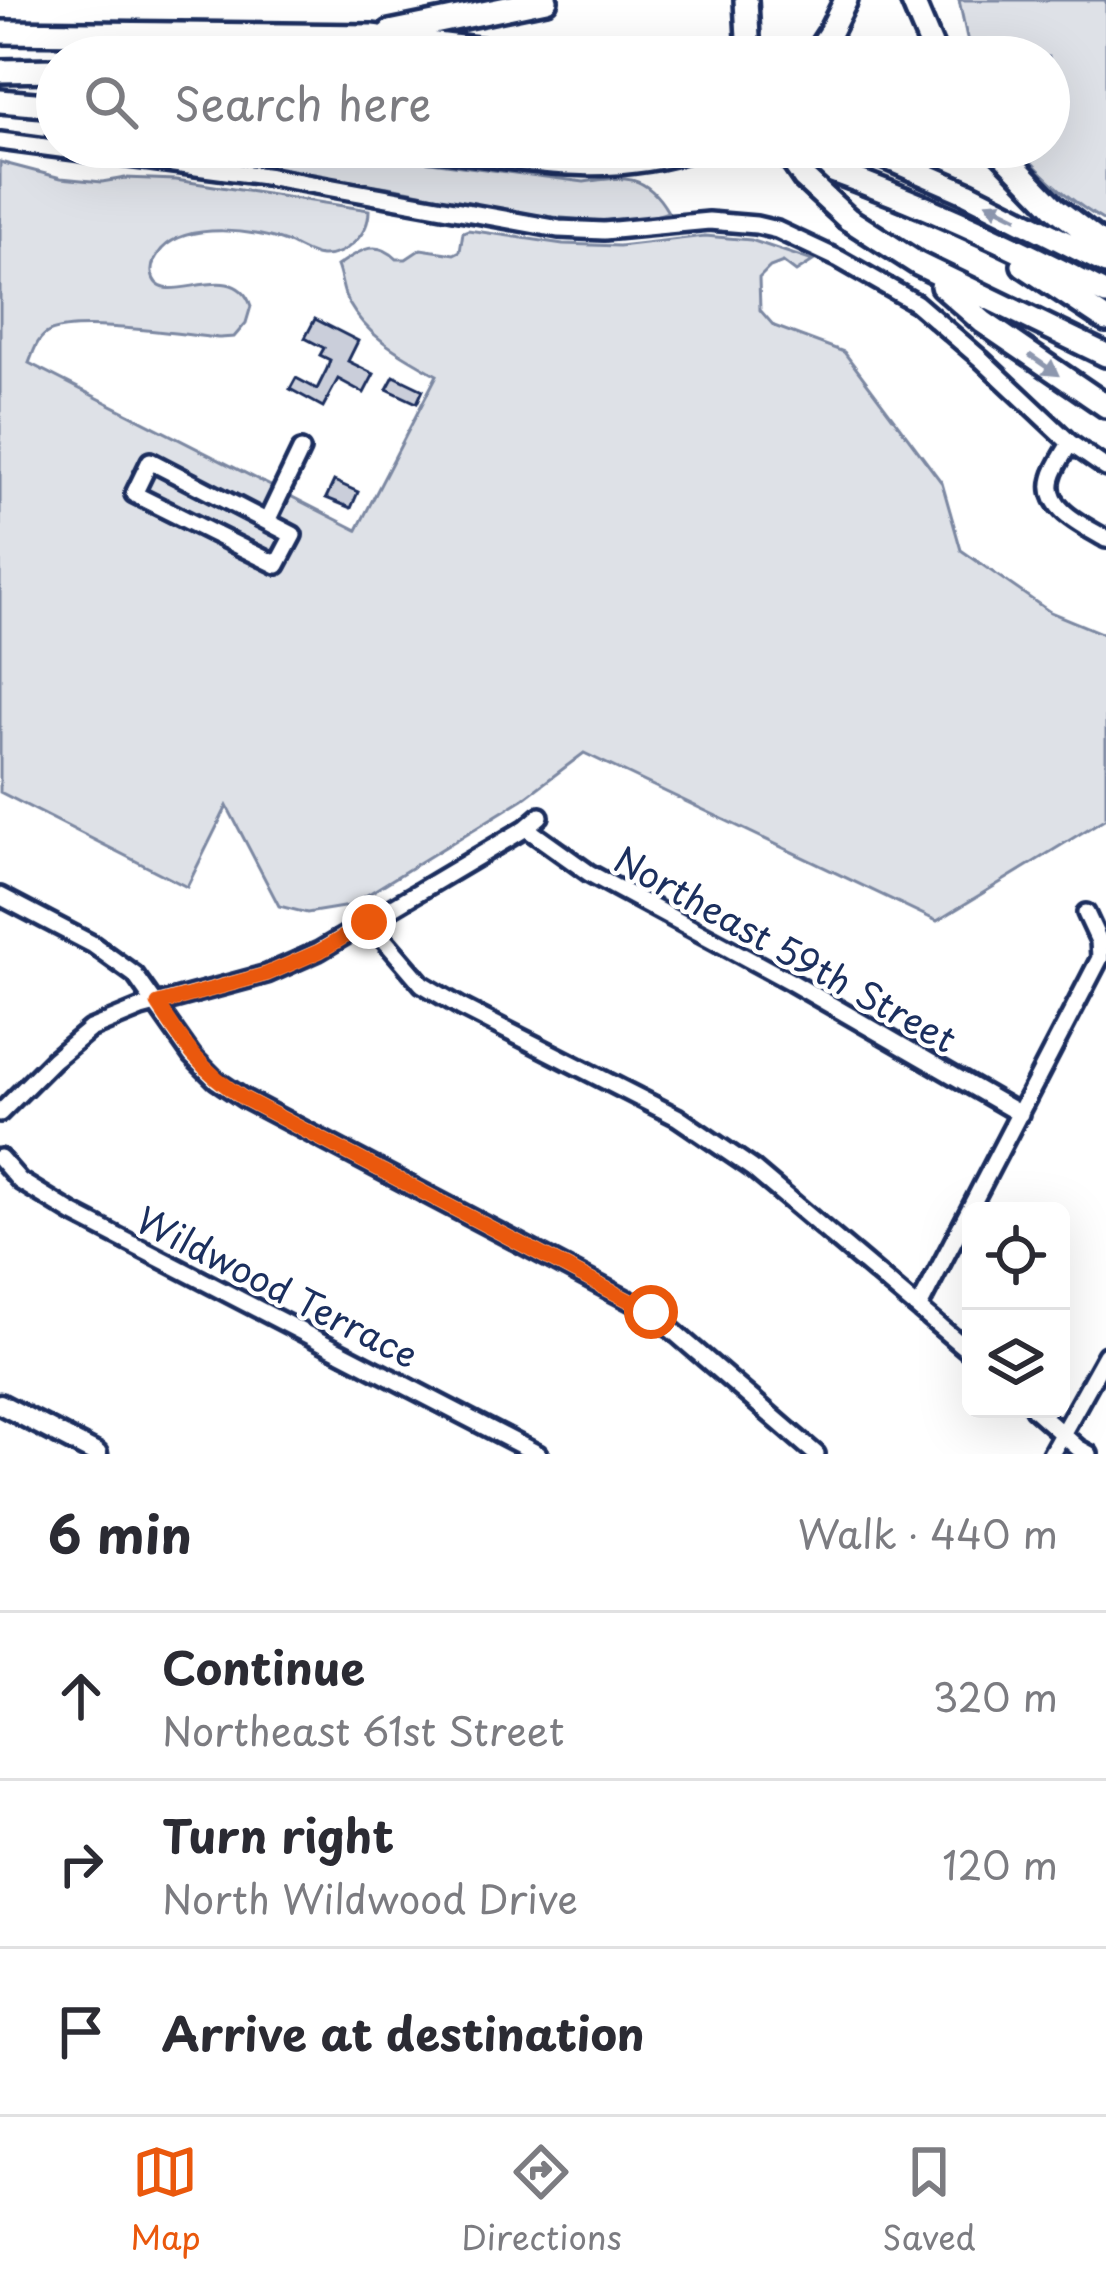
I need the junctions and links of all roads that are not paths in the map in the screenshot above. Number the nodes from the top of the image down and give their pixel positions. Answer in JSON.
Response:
{"nodes":[{"id":1,"x":546,"y":0,"type":"edge"},
{"id":2,"x":746,"y":0,"type":"edge"},
{"id":3,"x":846,"y":0,"type":"edge"},
{"id":4,"x":912,"y":0,"type":"edge"},
{"id":5,"x":0,"y":32,"type":"edge"},
{"id":6,"x":371,"y":36,"type":"joint"},
{"id":7,"x":748,"y":36,"type":"edge"},
{"id":8,"x":826,"y":36,"type":"edge"},
{"id":9,"x":927,"y":36,"type":"edge"},
{"id":10,"x":36,"y":70,"type":"edge"},
{"id":11,"x":0,"y":71,"type":"edge"},
{"id":12,"x":0,"y":101,"type":"edge"},
{"id":13,"x":36,"y":104,"type":"edge"},
{"id":14,"x":0,"y":141,"type":"edge"},
{"id":15,"x":36,"y":146,"type":"edge"},
{"id":16,"x":204,"y":168,"type":"edge"},
{"id":17,"x":797,"y":168,"type":"edge"},
{"id":18,"x":828,"y":168,"type":"edge"},
{"id":19,"x":910,"y":168,"type":"edge"},
{"id":20,"x":1016,"y":168,"type":"edge"},
{"id":21,"x":953,"y":218,"type":"junction"},
{"id":22,"x":1106,"y":248,"type":"edge"},
{"id":23,"x":1106,"y":263,"type":"edge"},
{"id":24,"x":918,"y":264,"type":"junction"},
{"id":25,"x":1106,"y":294,"type":"edge"},
{"id":26,"x":1106,"y":320,"type":"edge"},
{"id":27,"x":1106,"y":355,"type":"edge"},
{"id":28,"x":1106,"y":406,"type":"edge"},
{"id":29,"x":1070,"y":443,"type":"junction"},
{"id":30,"x":301,"y":450,"type":"dead end"},
{"id":31,"x":1106,"y":468,"type":"edge"},
{"id":32,"x":267,"y":521,"type":"junction"},
{"id":33,"x":1106,"y":539,"type":"edge"},
{"id":34,"x":540,"y":816,"type":"dead end"},
{"id":35,"x":526,"y":828,"type":"junction"},
{"id":36,"x":0,"y":896,"type":"edge"},
{"id":37,"x":1087,"y":913,"type":"dead end"},
{"id":38,"x":369,"y":922,"type":"junction"},
{"id":39,"x":158,"y":1004,"type":"junction"},
{"id":40,"x":0,"y":1113,"type":"edge"},
{"id":41,"x":1020,"y":1114,"type":"junction"},
{"id":42,"x":0,"y":1158,"type":"edge"},
{"id":43,"x":919,"y":1307,"type":"junction"},
{"id":44,"x":962,"y":1345,"type":"edge"},
{"id":45,"x":1106,"y":1355,"type":"edge"},
{"id":46,"x":0,"y":1403,"type":"edge"},
{"id":47,"x":1044,"y":1418,"type":"edge"},
{"id":48,"x":1062,"y":1434,"type":"junction"},
{"id":49,"x":98,"y":1454,"type":"edge"},
{"id":50,"x":538,"y":1454,"type":"edge"},
{"id":51,"x":816,"y":1454,"type":"edge"},
{"id":52,"x":1051,"y":1454,"type":"edge"},
{"id":53,"x":1089,"y":1454,"type":"edge"}],
"edges":[{"from":1,"to":6,"type":"highway"},
{"from":2,"to":7,"type":"highway"},
{"from":3,"to":8,"type":"highway"},
{"from":4,"to":9,"type":"highway"},
{"from":5,"to":6,"type":"highway"},
{"from":10,"to":11,"type":"highway"},
{"from":12,"to":13,"type":"highway"},
{"from":14,"to":15,"type":"street"},
{"from":16,"to":29,"type":"street"},
{"from":17,"to":24,"type":"highway","bridge":true},
{"from":18,"to":21,"type":"highway"},
{"from":23,"to":19,"type":"highway","one_way":true},
{"from":20,"to":22,"type":"highway"},
{"from":21,"to":25,"type":"highway"},
{"from":21,"to":26,"type":"highway"},
{"from":24,"to":27,"type":"highway"},
{"from":24,"to":28,"type":"highway","one_way":true},
{"from":29,"to":31,"type":"street"},
{"from":29,"to":33,"type":"street"},
{"from":30,"to":32,"type":"street"},
{"from":32,"to":32,"type":"street"},
{"from":34,"to":35,"type":"street"},
{"from":35,"to":38,"type":"street"},
{"from":35,"to":41,"type":"street","name":"Northeast 59th Street"},
{"from":36,"to":39,"type":"street"},
{"from":37,"to":41,"type":"street"},
{"from":38,"to":39,"type":"street"},
{"from":38,"to":43,"type":"street"},
{"from":39,"to":40,"type":"street"},
{"from":39,"to":51,"type":"street"},
{"from":41,"to":43,"type":"street"},
{"from":42,"to":50,"type":"street","name":"Wildwood Terrace"},
{"from":43,"to":44,"type":"street"},
{"from":45,"to":48,"type":"street"},
{"from":46,"to":49,"type":"main road"},
{"from":47,"to":48,"type":"street"},
{"from":48,"to":52,"type":"street"},
{"from":48,"to":53,"type":"street"}]}
